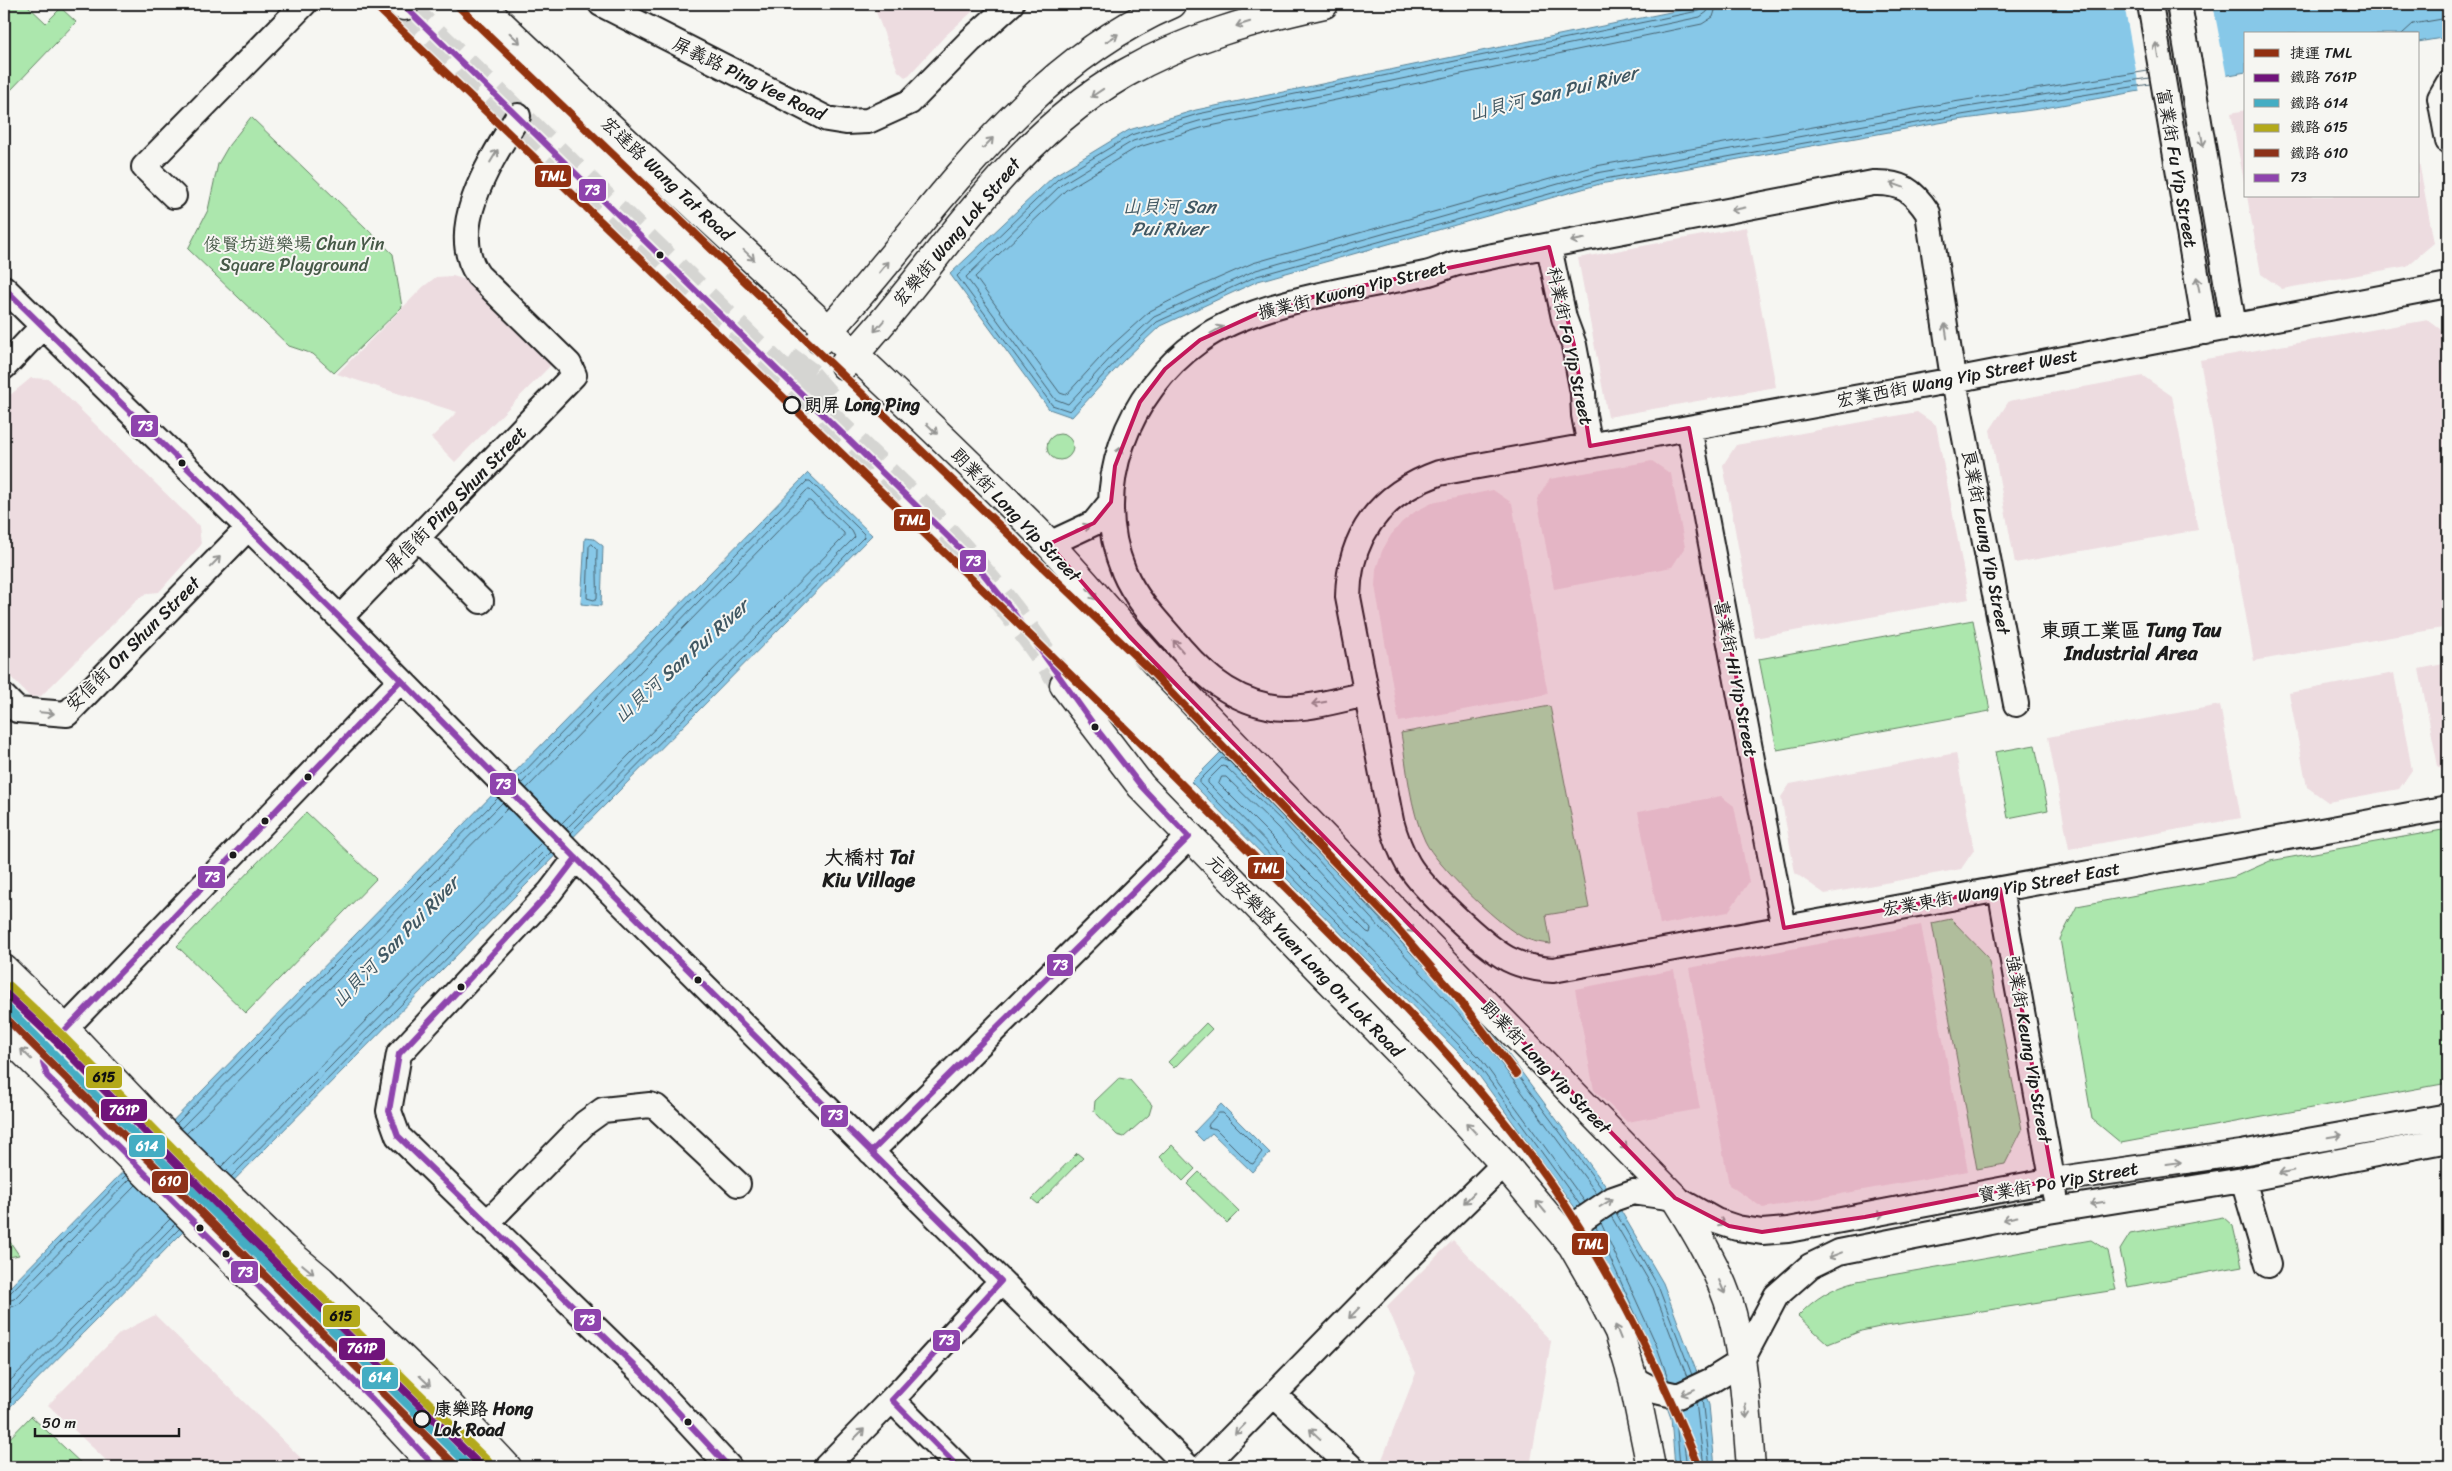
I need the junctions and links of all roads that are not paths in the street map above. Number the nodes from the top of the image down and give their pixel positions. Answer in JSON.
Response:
{"nodes":[{"id":1,"x":304,"y":4,"type":"edge"},
{"id":2,"x":480,"y":4,"type":"edge"},
{"id":3,"x":601,"y":4,"type":"edge"},
{"id":4,"x":1011,"y":4,"type":"edge"},
{"id":5,"x":1172,"y":4,"type":"edge"},
{"id":6,"x":1324,"y":4,"type":"edge"},
{"id":7,"x":2150,"y":4,"type":"edge"},
{"id":8,"x":2179,"y":4,"type":"edge"},
{"id":9,"x":2446,"y":86,"type":"edge"},
{"id":10,"x":518,"y":116,"type":"dead end"},
{"id":11,"x":2448,"y":141,"type":"edge"},
{"id":12,"x":174,"y":196,"type":"dead end"},
{"id":13,"x":1549,"y":247,"type":"junction"},
{"id":14,"x":2448,"y":285,"type":"edge"},
{"id":15,"x":4,"y":288,"type":"edge"},
{"id":16,"x":43,"y":326,"type":"junction"},
{"id":17,"x":2234,"y":327,"type":"junction"},
{"id":18,"x":2206,"y":332,"type":"junction"},
{"id":19,"x":824,"y":335,"type":"junction"},
{"id":20,"x":849,"y":359,"type":"junction"},
{"id":21,"x":4,"y":367,"type":"edge"},
{"id":22,"x":1954,"y":380,"type":"junction"},
{"id":23,"x":1689,"y":428,"type":"junction"},
{"id":24,"x":1590,"y":446,"type":"junction"},
{"id":25,"x":1111,"y":502,"type":"junction"},
{"id":26,"x":248,"y":528,"type":"junction"},
{"id":27,"x":418,"y":538,"type":"junction"},
{"id":28,"x":1049,"y":544,"type":"junction"},
{"id":29,"x":481,"y":601,"type":"dead end"},
{"id":30,"x":340,"y":618,"type":"junction"},
{"id":31,"x":400,"y":681,"type":"junction"},
{"id":32,"x":1064,"y":685,"type":"tunnel mouth"},
{"id":33,"x":1367,"y":694,"type":"junction"},
{"id":34,"x":4,"y":697,"type":"edge"},
{"id":35,"x":2016,"y":704,"type":"dead end"},
{"id":36,"x":2448,"y":808,"type":"edge"},
{"id":37,"x":1189,"y":837,"type":"junction"},
{"id":38,"x":574,"y":856,"type":"junction"},
{"id":39,"x":2000,"y":889,"type":"junction"},
{"id":40,"x":1784,"y":928,"type":"junction"},
{"id":41,"x":4,"y":969,"type":"edge"},
{"id":42,"x":65,"y":1030,"type":"junction"},
{"id":43,"x":4,"y":1032,"type":"edge"},
{"id":44,"x":2448,"y":1116,"type":"edge"},
{"id":45,"x":2448,"y":1140,"type":"edge"},
{"id":46,"x":871,"y":1152,"type":"junction"},
{"id":47,"x":1504,"y":1164,"type":"junction"},
{"id":48,"x":2053,"y":1180,"type":"junction"},
{"id":49,"x":2243,"y":1180,"type":"junction"},
{"id":50,"x":738,"y":1184,"type":"dead end"},
{"id":51,"x":1675,"y":1198,"type":"junction"},
{"id":52,"x":2058,"y":1209,"type":"junction"},
{"id":53,"x":486,"y":1224,"type":"junction"},
{"id":54,"x":1577,"y":1232,"type":"junction"},
{"id":55,"x":2268,"y":1265,"type":"dead end"},
{"id":56,"x":1001,"y":1281,"type":"junction"},
{"id":57,"x":1741,"y":1362,"type":"junction"},
{"id":58,"x":1633,"y":1378,"type":"junction"},
{"id":59,"x":1274,"y":1395,"type":"junction"},
{"id":60,"x":892,"y":1400,"type":"junction"},
{"id":61,"x":435,"y":1467,"type":"edge"},
{"id":62,"x":507,"y":1467,"type":"edge"},
{"id":63,"x":729,"y":1467,"type":"edge"},
{"id":64,"x":826,"y":1467,"type":"edge"},
{"id":65,"x":959,"y":1467,"type":"edge"},
{"id":66,"x":1188,"y":1467,"type":"edge"},
{"id":67,"x":1203,"y":1467,"type":"edge"},
{"id":68,"x":1351,"y":1467,"type":"edge"},
{"id":69,"x":1651,"y":1467,"type":"edge"},
{"id":70,"x":1751,"y":1467,"type":"edge"}],
"edges":[{"from":1,"to":12,"type":"street"},
{"from":2,"to":19,"type":"main road","name":"宏達路 Wang Tat Road","one_way":true},
{"from":3,"to":4,"type":"street","name":"屏義路 Ping Yee Road"},
{"from":19,"to":5,"type":"main road","name":"宏樂街 Wang Lok Street","one_way":true},
{"from":6,"to":20,"type":"main road","name":"宏樂街 Wang Lok Street","one_way":true},
{"from":18,"to":7,"type":"street","name":"富業街 Fu Yip Street","one_way":true},
{"from":8,"to":17,"type":"street","name":"富業街 Fu Yip Street","one_way":true},
{"from":9,"to":11,"type":"street"},
{"from":27,"to":10,"type":"street","name":"屏信街 Ping Shun Street","one_way":true},
{"from":22,"to":13,"type":"street","name":"擴業街 Kwong Yip Street","one_way":true},
{"from":13,"to":24,"type":"street","name":"科業街 Fo Yip Street"},
{"from":25,"to":13,"type":"street","name":"擴業街 Kwong Yip Street","one_way":true},
{"from":14,"to":17,"type":"street","name":"宏業西街 Wang Yip Street West"},
{"from":15,"to":16,"type":"street"},
{"from":16,"to":21,"type":"street"},
{"from":16,"to":26,"type":"street"},
{"from":17,"to":18,"type":"street","name":"宏業西街 Wang Yip Street West"},
{"from":18,"to":22,"type":"street","name":"宏業西街 Wang Yip Street West"},
{"from":19,"to":20,"type":"main road","name":"宏達路 Wang Tat Road"},
{"from":20,"to":28,"type":"main road","name":"朗業街 Long Yip Street","one_way":true},
{"from":22,"to":23,"type":"street","name":"宏業西街 Wang Yip Street West"},
{"from":22,"to":35,"type":"street","name":"良業街 Leung Yip Street"},
{"from":23,"to":24,"type":"street","name":"宏業西街 Wang Yip Street West"},
{"from":23,"to":40,"type":"street","name":"喜業街 Hi Yip Street"},
{"from":24,"to":33,"type":"street","name":"宏業西街 Wang Yip Street West"},
{"from":28,"to":25,"type":"street","one_way":true},
{"from":33,"to":25,"type":"street","name":"擴業街 Kwong Yip Street","one_way":true},
{"from":26,"to":30,"type":"street"},
{"from":34,"to":26,"type":"street","name":"安信街 On Shun Street","one_way":true},
{"from":27,"to":29,"type":"street"},
{"from":27,"to":30,"type":"street","name":"屏信街 Ping Shun Street"},
{"from":28,"to":51,"type":"main road","name":"朗業街 Long Yip Street","one_way":true},
{"from":30,"to":31,"type":"street"},
{"from":31,"to":38,"type":"street"},
{"from":31,"to":42,"type":"street"},
{"from":32,"to":37,"type":"main road","name":"元朗安樂路 Yuen Long On Lok Road"},
{"from":33,"to":40,"type":"street","name":"宏業東街 Wang Yip Street East"},
{"from":36,"to":39,"type":"street","name":"宏業東街 Wang Yip Street East"},
{"from":37,"to":46,"type":"street"},
{"from":47,"to":37,"type":"main road","name":"元朗安樂路 Yuen Long On Lok Road","one_way":true},
{"from":38,"to":46,"type":"street"},
{"from":38,"to":53,"type":"street"},
{"from":39,"to":40,"type":"street","name":"宏業東街 Wang Yip Street East"},
{"from":39,"to":48,"type":"street","name":"強業街 Keung Yip Street"},
{"from":41,"to":42,"type":"main road"},
{"from":42,"to":62,"type":"main road","one_way":true},
{"from":61,"to":43,"type":"main road","one_way":true},
{"from":48,"to":44,"type":"street","name":"寶業街 Po Yip Street","one_way":true},
{"from":45,"to":49,"type":"street","name":"寶業街 Po Yip Street","one_way":true},
{"from":46,"to":56,"type":"street"},
{"from":54,"to":47,"type":"main road","name":"元朗安樂路 Yuen Long On Lok Road","one_way":true},
{"from":47,"to":59,"type":"street","one_way":true},
{"from":51,"to":48,"type":"street","name":"寶業街 Po Yip Street","one_way":true},
{"from":48,"to":52,"type":"street","name":"強業街 Keung Yip Street"},
{"from":49,"to":52,"type":"street","name":"寶業街 Po Yip Street","one_way":true},
{"from":49,"to":55,"type":"street"},
{"from":50,"to":53,"type":"street"},
{"from":54,"to":51,"type":"street","one_way":true},
{"from":51,"to":57,"type":"main road","name":"朗業街 Long Yip Street","one_way":true},
{"from":52,"to":57,"type":"street","name":"寶業街 Po Yip Street","one_way":true},
{"from":53,"to":63,"type":"street"},
{"from":58,"to":54,"type":"main road","name":"元朗安樂路 Yuen Long On Lok Road","one_way":true},
{"from":56,"to":60,"type":"street"},
{"from":56,"to":66,"type":"street"},
{"from":57,"to":58,"type":"street","one_way":true},
{"from":57,"to":70,"type":"main road","name":"朗業街 Long Yip Street","one_way":true},
{"from":58,"to":69,"type":"main road","name":"元朗安樂路 Yuen Long On Lok Road"},
{"from":59,"to":67,"type":"street","one_way":true},
{"from":68,"to":59,"type":"street","one_way":true},
{"from":64,"to":60,"type":"street","one_way":true},
{"from":60,"to":65,"type":"street"}]}
